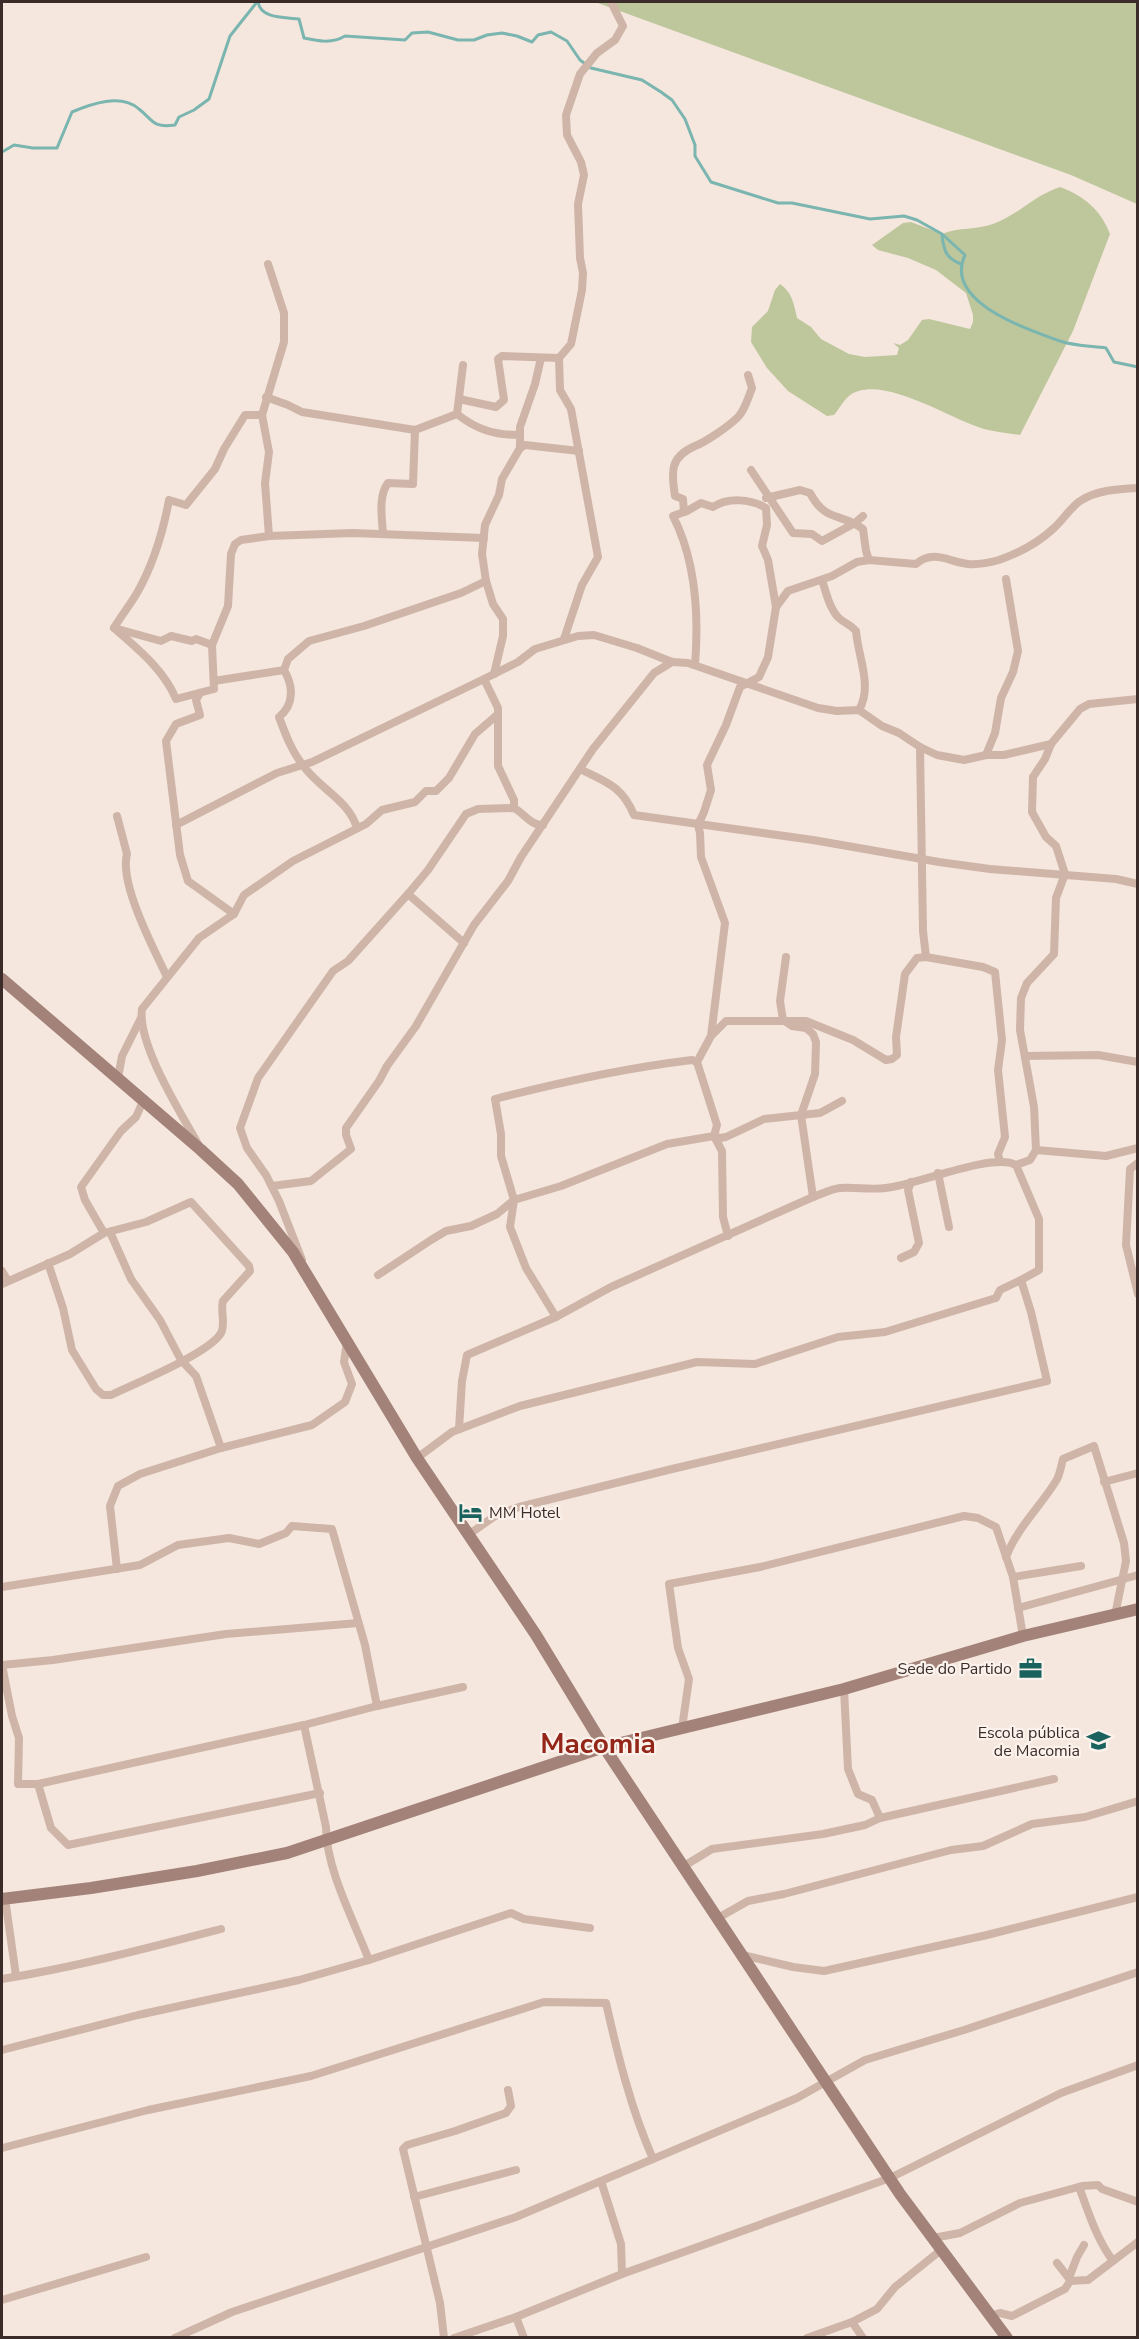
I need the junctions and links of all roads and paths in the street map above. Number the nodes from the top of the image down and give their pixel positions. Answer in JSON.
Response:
{"nodes":[{"id":1,"x":611,"y":2,"type":"edge"},
{"id":2,"x":268,"y":264,"type":"dead end"},
{"id":3,"x":541,"y":358,"type":"junction"},
{"id":4,"x":559,"y":358,"type":"junction"},
{"id":5,"x":464,"y":365,"type":"dead end"},
{"id":6,"x":748,"y":375,"type":"dead end"},
{"id":7,"x":266,"y":397,"type":"junction"},
{"id":8,"x":459,"y":399,"type":"junction"},
{"id":9,"x":458,"y":414,"type":"junction"},
{"id":10,"x":262,"y":415,"type":"junction"},
{"id":11,"x":415,"y":430,"type":"junction"},
{"id":12,"x":519,"y":435,"type":"junction"},
{"id":13,"x":520,"y":448,"type":"junction"},
{"id":14,"x":579,"y":451,"type":"junction"},
{"id":15,"x":751,"y":470,"type":"dead end"},
{"id":16,"x":1137,"y":488,"type":"edge"},
{"id":17,"x":769,"y":496,"type":"junction"},
{"id":18,"x":759,"y":504,"type":"junction"},
{"id":19,"x":684,"y":512,"type":"junction"},
{"id":20,"x":863,"y":516,"type":"dead end"},
{"id":21,"x":855,"y":523,"type":"junction"},
{"id":22,"x":383,"y":534,"type":"junction"},
{"id":23,"x":269,"y":536,"type":"junction"},
{"id":24,"x":484,"y":538,"type":"junction"},
{"id":25,"x":869,"y":560,"type":"junction"},
{"id":26,"x":1006,"y":579,"type":"dead end"},
{"id":27,"x":822,"y":580,"type":"junction"},
{"id":28,"x":486,"y":581,"type":"junction"},
{"id":29,"x":776,"y":607,"type":"junction"},
{"id":30,"x":114,"y":628,"type":"junction"},
{"id":31,"x":564,"y":639,"type":"junction"},
{"id":32,"x":212,"y":645,"type":"junction"},
{"id":33,"x":672,"y":662,"type":"junction"},
{"id":34,"x":695,"y":665,"type":"junction"},
{"id":35,"x":284,"y":670,"type":"junction"},
{"id":36,"x":495,"y":674,"type":"junction"},
{"id":37,"x":484,"y":680,"type":"junction"},
{"id":38,"x":213,"y":681,"type":"junction"},
{"id":39,"x":747,"y":684,"type":"junction"},
{"id":40,"x":200,"y":693,"type":"junction"},
{"id":41,"x":1137,"y":699,"type":"edge"},
{"id":42,"x":859,"y":710,"type":"junction"},
{"id":43,"x":497,"y":716,"type":"junction"},
{"id":44,"x":1051,"y":744,"type":"junction"},
{"id":45,"x":920,"y":747,"type":"junction"},
{"id":46,"x":986,"y":755,"type":"junction"},
{"id":47,"x":302,"y":765,"type":"junction"},
{"id":48,"x":579,"y":769,"type":"junction"},
{"id":49,"x":514,"y":808,"type":"junction"},
{"id":50,"x":117,"y":816,"type":"dead end"},
{"id":51,"x":176,"y":825,"type":"junction"},
{"id":52,"x":543,"y":825,"type":"junction"},
{"id":53,"x":698,"y":825,"type":"junction"},
{"id":54,"x":357,"y":828,"type":"junction"},
{"id":55,"x":923,"y":859,"type":"junction"},
{"id":56,"x":1065,"y":874,"type":"junction"},
{"id":57,"x":1137,"y":884,"type":"edge"},
{"id":58,"x":408,"y":894,"type":"junction"},
{"id":59,"x":234,"y":914,"type":"junction"},
{"id":60,"x":464,"y":943,"type":"junction"},
{"id":61,"x":786,"y":957,"type":"dead end"},
{"id":62,"x":926,"y":957,"type":"junction"},
{"id":63,"x":167,"y":977,"type":"junction"},
{"id":64,"x":2,"y":980,"type":"edge"},
{"id":65,"x":141,"y":1018,"type":"junction"},
{"id":66,"x":783,"y":1020,"type":"junction"},
{"id":67,"x":711,"y":1036,"type":"junction"},
{"id":68,"x":122,"y":1056,"type":"junction"},
{"id":69,"x":1025,"y":1056,"type":"junction"},
{"id":70,"x":697,"y":1062,"type":"junction"},
{"id":71,"x":1137,"y":1062,"type":"edge"},
{"id":72,"x":103,"y":1065,"type":"junction"},
{"id":73,"x":118,"y":1078,"type":"junction"},
{"id":74,"x":144,"y":1099,"type":"junction"},
{"id":75,"x":842,"y":1101,"type":"dead end"},
{"id":76,"x":801,"y":1115,"type":"junction"},
{"id":77,"x":714,"y":1136,"type":"junction"},
{"id":78,"x":1137,"y":1148,"type":"edge"},
{"id":79,"x":201,"y":1150,"type":"junction"},
{"id":80,"x":1036,"y":1150,"type":"junction"},
{"id":81,"x":1000,"y":1162,"type":"junction"},
{"id":82,"x":1137,"y":1162,"type":"edge"},
{"id":83,"x":1016,"y":1165,"type":"junction"},
{"id":84,"x":938,"y":1173,"type":"junction"},
{"id":85,"x":911,"y":1182,"type":"junction"},
{"id":86,"x":272,"y":1186,"type":"junction"},
{"id":87,"x":813,"y":1197,"type":"junction"},
{"id":88,"x":514,"y":1200,"type":"junction"},
{"id":89,"x":949,"y":1227,"type":"dead end"},
{"id":90,"x":107,"y":1232,"type":"junction"},
{"id":91,"x":728,"y":1236,"type":"junction"},
{"id":92,"x":901,"y":1257,"type":"dead end"},
{"id":93,"x":48,"y":1263,"type":"junction"},
{"id":94,"x":2,"y":1270,"type":"edge"},
{"id":95,"x":306,"y":1275,"type":"junction"},
{"id":96,"x":378,"y":1275,"type":"dead end"},
{"id":97,"x":1021,"y":1280,"type":"junction"},
{"id":98,"x":5,"y":1282,"type":"edge"},
{"id":99,"x":1137,"y":1294,"type":"edge"},
{"id":100,"x":556,"y":1317,"type":"junction"},
{"id":101,"x":347,"y":1342,"type":"junction"},
{"id":102,"x":181,"y":1360,"type":"junction"},
{"id":103,"x":459,"y":1429,"type":"junction"},
{"id":104,"x":221,"y":1448,"type":"junction"},
{"id":105,"x":417,"y":1458,"type":"junction"},
{"id":106,"x":1137,"y":1473,"type":"edge"},
{"id":107,"x":1104,"y":1482,"type":"junction"},
{"id":108,"x":468,"y":1535,"type":"junction"},
{"id":109,"x":1006,"y":1557,"type":"junction"},
{"id":110,"x":1081,"y":1566,"type":"dead end"},
{"id":111,"x":117,"y":1569,"type":"junction"},
{"id":112,"x":1137,"y":1575,"type":"edge"},
{"id":113,"x":1013,"y":1577,"type":"junction"},
{"id":114,"x":1122,"y":1580,"type":"junction"},
{"id":115,"x":2,"y":1587,"type":"edge"},
{"id":116,"x":1018,"y":1608,"type":"junction"},
{"id":117,"x":1137,"y":1609,"type":"edge"},
{"id":118,"x":1114,"y":1615,"type":"junction"},
{"id":119,"x":358,"y":1623,"type":"junction"},
{"id":120,"x":1023,"y":1636,"type":"junction"},
{"id":121,"x":2,"y":1665,"type":"edge"},
{"id":122,"x":463,"y":1687,"type":"dead end"},
{"id":123,"x":844,"y":1689,"type":"junction"},
{"id":124,"x":377,"y":1706,"type":"junction"},
{"id":125,"x":304,"y":1725,"type":"junction"},
{"id":126,"x":682,"y":1728,"type":"junction"},
{"id":127,"x":604,"y":1747,"type":"junction"},
{"id":128,"x":1054,"y":1779,"type":"dead end"},
{"id":129,"x":38,"y":1784,"type":"junction"},
{"id":130,"x":320,"y":1794,"type":"junction"},
{"id":131,"x":1137,"y":1801,"type":"edge"},
{"id":132,"x":880,"y":1818,"type":"junction"},
{"id":133,"x":326,"y":1840,"type":"junction"},
{"id":134,"x":684,"y":1866,"type":"junction"},
{"id":135,"x":1137,"y":1898,"type":"edge"},
{"id":136,"x":3,"y":1899,"type":"edge"},
{"id":137,"x":718,"y":1918,"type":"junction"},
{"id":138,"x":590,"y":1928,"type":"dead end"},
{"id":139,"x":222,"y":1929,"type":"dead end"},
{"id":140,"x":743,"y":1955,"type":"junction"},
{"id":141,"x":369,"y":1960,"type":"junction"},
{"id":142,"x":1137,"y":1972,"type":"edge"},
{"id":143,"x":16,"y":1976,"type":"junction"},
{"id":144,"x":2,"y":1979,"type":"edge"},
{"id":145,"x":2,"y":2050,"type":"edge"},
{"id":146,"x":1137,"y":2065,"type":"edge"},
{"id":147,"x":827,"y":2083,"type":"junction"},
{"id":148,"x":508,"y":2090,"type":"dead end"},
{"id":149,"x":2,"y":2148,"type":"edge"},
{"id":150,"x":653,"y":2159,"type":"junction"},
{"id":151,"x":516,"y":2170,"type":"dead end"},
{"id":152,"x":890,"y":2178,"type":"junction"},
{"id":153,"x":601,"y":2181,"type":"junction"},
{"id":154,"x":1079,"y":2187,"type":"junction"},
{"id":155,"x":414,"y":2197,"type":"junction"},
{"id":156,"x":1137,"y":2202,"type":"edge"},
{"id":157,"x":933,"y":2238,"type":"junction"},
{"id":158,"x":1137,"y":2242,"type":"edge"},
{"id":159,"x":1084,"y":2245,"type":"dead end"},
{"id":160,"x":426,"y":2247,"type":"junction"},
{"id":161,"x":941,"y":2250,"type":"junction"},
{"id":162,"x":146,"y":2257,"type":"dead end"},
{"id":163,"x":1113,"y":2261,"type":"junction"},
{"id":164,"x":1057,"y":2263,"type":"dead end"},
{"id":165,"x":622,"y":2274,"type":"junction"},
{"id":166,"x":1071,"y":2279,"type":"junction"},
{"id":167,"x":2,"y":2300,"type":"edge"},
{"id":168,"x":989,"y":2316,"type":"junction"},
{"id":169,"x":516,"y":2317,"type":"junction"},
{"id":170,"x":852,"y":2322,"type":"junction"},
{"id":171,"x":175,"y":2337,"type":"edge"},
{"id":172,"x":444,"y":2337,"type":"edge"},
{"id":173,"x":454,"y":2337,"type":"edge"},
{"id":174,"x":524,"y":2337,"type":"edge"},
{"id":175,"x":807,"y":2337,"type":"edge"},
{"id":176,"x":863,"y":2337,"type":"edge"},
{"id":177,"x":1007,"y":2337,"type":"edge"}],
"edges":[{"from":1,"to":4,"type":"street"},
{"from":2,"to":7,"type":"street"},
{"from":3,"to":4,"type":"street"},
{"from":3,"to":8,"type":"street"},
{"from":3,"to":12,"type":"street"},
{"from":4,"to":14,"type":"street"},
{"from":5,"to":8,"type":"street"},
{"from":6,"to":19,"type":"street"},
{"from":7,"to":10,"type":"street"},
{"from":7,"to":11,"type":"street"},
{"from":8,"to":9,"type":"street"},
{"from":9,"to":11,"type":"street"},
{"from":9,"to":12,"type":"street"},
{"from":10,"to":23,"type":"street"},
{"from":10,"to":30,"type":"street"},
{"from":11,"to":22,"type":"street"},
{"from":12,"to":13,"type":"street"},
{"from":13,"to":14,"type":"street"},
{"from":13,"to":24,"type":"street"},
{"from":14,"to":31,"type":"street"},
{"from":15,"to":17,"type":"street"},
{"from":16,"to":25,"type":"street"},
{"from":17,"to":18,"type":"street"},
{"from":17,"to":21,"type":"street"},
{"from":17,"to":21,"type":"street"},
{"from":18,"to":19,"type":"street"},
{"from":18,"to":29,"type":"street"},
{"from":19,"to":34,"type":"street"},
{"from":20,"to":21,"type":"street"},
{"from":21,"to":25,"type":"street"},
{"from":22,"to":23,"type":"street"},
{"from":22,"to":24,"type":"street"},
{"from":23,"to":32,"type":"street"},
{"from":24,"to":28,"type":"street"},
{"from":25,"to":27,"type":"street"},
{"from":26,"to":46,"type":"street"},
{"from":27,"to":29,"type":"street"},
{"from":27,"to":42,"type":"street"},
{"from":28,"to":35,"type":"street"},
{"from":28,"to":36,"type":"street"},
{"from":29,"to":39,"type":"street"},
{"from":30,"to":32,"type":"street"},
{"from":30,"to":40,"type":"street"},
{"from":31,"to":33,"type":"street"},
{"from":31,"to":36,"type":"street"},
{"from":32,"to":38,"type":"street"},
{"from":33,"to":34,"type":"street"},
{"from":33,"to":48,"type":"street"},
{"from":34,"to":39,"type":"street"},
{"from":35,"to":38,"type":"street"},
{"from":35,"to":47,"type":"street"},
{"from":36,"to":37,"type":"street"},
{"from":37,"to":43,"type":"street"},
{"from":37,"to":47,"type":"street"},
{"from":38,"to":40,"type":"street"},
{"from":39,"to":42,"type":"street"},
{"from":39,"to":53,"type":"street"},
{"from":40,"to":51,"type":"street"},
{"from":41,"to":44,"type":"street"},
{"from":42,"to":45,"type":"street"},
{"from":43,"to":49,"type":"street"},
{"from":43,"to":54,"type":"street"},
{"from":44,"to":46,"type":"street"},
{"from":44,"to":56,"type":"street"},
{"from":45,"to":46,"type":"street"},
{"from":45,"to":55,"type":"street"},
{"from":47,"to":51,"type":"street"},
{"from":47,"to":54,"type":"street"},
{"from":48,"to":52,"type":"street"},
{"from":48,"to":53,"type":"street"},
{"from":49,"to":52,"type":"street"},
{"from":49,"to":58,"type":"street"},
{"from":50,"to":63,"type":"street"},
{"from":51,"to":59,"type":"street"},
{"from":52,"to":60,"type":"street"},
{"from":53,"to":55,"type":"street"},
{"from":53,"to":67,"type":"street"},
{"from":54,"to":59,"type":"street"},
{"from":55,"to":56,"type":"street"},
{"from":55,"to":62,"type":"street"},
{"from":56,"to":57,"type":"street"},
{"from":56,"to":69,"type":"street"},
{"from":58,"to":60,"type":"street"},
{"from":58,"to":86,"type":"street"},
{"from":59,"to":63,"type":"street"},
{"from":60,"to":86,"type":"street"},
{"from":61,"to":66,"type":"street"},
{"from":62,"to":66,"type":"street"},
{"from":62,"to":81,"type":"street"},
{"from":63,"to":65,"type":"street"},
{"from":64,"to":72,"type":"main road"},
{"from":65,"to":68,"type":"street"},
{"from":65,"to":79,"type":"street"},
{"from":66,"to":67,"type":"street"},
{"from":66,"to":76,"type":"street"},
{"from":67,"to":70,"type":"street"},
{"from":68,"to":72,"type":"street"},
{"from":68,"to":73,"type":"street"},
{"from":69,"to":71,"type":"street"},
{"from":69,"to":80,"type":"street"},
{"from":70,"to":77,"type":"street"},
{"from":70,"to":88,"type":"street"},
{"from":72,"to":73,"type":"main road"},
{"from":73,"to":74,"type":"main road"},
{"from":74,"to":79,"type":"main road"},
{"from":74,"to":90,"type":"street"},
{"from":75,"to":76,"type":"street"},
{"from":76,"to":77,"type":"street"},
{"from":76,"to":87,"type":"street"},
{"from":77,"to":88,"type":"street"},
{"from":77,"to":91,"type":"street"},
{"from":78,"to":80,"type":"street"},
{"from":79,"to":95,"type":"main road"},
{"from":80,"to":83,"type":"street"},
{"from":81,"to":83,"type":"street"},
{"from":81,"to":84,"type":"street"},
{"from":82,"to":99,"type":"street"},
{"from":83,"to":97,"type":"street"},
{"from":84,"to":85,"type":"street"},
{"from":84,"to":89,"type":"street"},
{"from":85,"to":87,"type":"street"},
{"from":85,"to":92,"type":"street"},
{"from":86,"to":95,"type":"street"},
{"from":87,"to":91,"type":"street"},
{"from":88,"to":96,"type":"street"},
{"from":88,"to":100,"type":"street"},
{"from":90,"to":93,"type":"street"},
{"from":90,"to":102,"type":"street"},
{"from":90,"to":102,"type":"street"},
{"from":91,"to":100,"type":"street"},
{"from":93,"to":98,"type":"street"},
{"from":93,"to":102,"type":"street"},
{"from":94,"to":98,"type":"street"},
{"from":95,"to":101,"type":"main road"},
{"from":97,"to":103,"type":"street"},
{"from":97,"to":108,"type":"street"},
{"from":100,"to":103,"type":"street"},
{"from":101,"to":104,"type":"street"},
{"from":101,"to":105,"type":"main road"},
{"from":102,"to":104,"type":"street"},
{"from":103,"to":105,"type":"street"},
{"from":104,"to":111,"type":"street"},
{"from":105,"to":108,"type":"main road"},
{"from":106,"to":107,"type":"street"},
{"from":107,"to":109,"type":"street"},
{"from":107,"to":114,"type":"street"},
{"from":108,"to":127,"type":"main road"},
{"from":109,"to":113,"type":"street"},
{"from":109,"to":126,"type":"street"},
{"from":110,"to":113,"type":"street"},
{"from":111,"to":115,"type":"street"},
{"from":111,"to":119,"type":"street"},
{"from":112,"to":114,"type":"street"},
{"from":113,"to":116,"type":"street"},
{"from":114,"to":116,"type":"street"},
{"from":114,"to":118,"type":"street"},
{"from":116,"to":120,"type":"street"},
{"from":117,"to":118,"type":"main road"},
{"from":118,"to":120,"type":"main road"},
{"from":119,"to":121,"type":"street"},
{"from":119,"to":124,"type":"street"},
{"from":120,"to":123,"type":"main road"},
{"from":121,"to":129,"type":"street"},
{"from":122,"to":124,"type":"street"},
{"from":123,"to":126,"type":"main road"},
{"from":123,"to":132,"type":"street"},
{"from":124,"to":125,"type":"street"},
{"from":125,"to":129,"type":"street"},
{"from":125,"to":130,"type":"street"},
{"from":126,"to":127,"type":"main road"},
{"from":127,"to":133,"type":"main road"},
{"from":127,"to":134,"type":"main road"},
{"from":128,"to":132,"type":"street"},
{"from":129,"to":130,"type":"street"},
{"from":130,"to":133,"type":"street"},
{"from":131,"to":137,"type":"street"},
{"from":132,"to":134,"type":"street"},
{"from":133,"to":136,"type":"main road"},
{"from":133,"to":141,"type":"street"},
{"from":134,"to":137,"type":"main road"},
{"from":135,"to":140,"type":"street"},
{"from":136,"to":143,"type":"street"},
{"from":137,"to":140,"type":"main road"},
{"from":138,"to":141,"type":"street"},
{"from":139,"to":143,"type":"street"},
{"from":140,"to":147,"type":"main road"},
{"from":141,"to":145,"type":"street"},
{"from":142,"to":147,"type":"street"},
{"from":143,"to":144,"type":"street"},
{"from":146,"to":152,"type":"street"},
{"from":147,"to":150,"type":"street"},
{"from":147,"to":152,"type":"main road"},
{"from":148,"to":155,"type":"street"},
{"from":149,"to":150,"type":"street"},
{"from":150,"to":153,"type":"street"},
{"from":151,"to":155,"type":"street"},
{"from":152,"to":157,"type":"main road"},
{"from":152,"to":165,"type":"street"},
{"from":153,"to":160,"type":"street"},
{"from":153,"to":165,"type":"street"},
{"from":154,"to":156,"type":"street"},
{"from":154,"to":157,"type":"street"},
{"from":154,"to":163,"type":"street"},
{"from":155,"to":160,"type":"street"},
{"from":157,"to":161,"type":"main road"},
{"from":158,"to":163,"type":"street"},
{"from":159,"to":166,"type":"street"},
{"from":160,"to":171,"type":"street"},
{"from":160,"to":172,"type":"street"},
{"from":161,"to":168,"type":"main road"},
{"from":161,"to":170,"type":"street"},
{"from":162,"to":167,"type":"street"},
{"from":163,"to":166,"type":"street"},
{"from":164,"to":166,"type":"street"},
{"from":165,"to":169,"type":"street"},
{"from":166,"to":168,"type":"street"},
{"from":168,"to":177,"type":"main road"},
{"from":169,"to":173,"type":"street"},
{"from":169,"to":174,"type":"street"},
{"from":170,"to":175,"type":"street"},
{"from":170,"to":176,"type":"street"}]}
